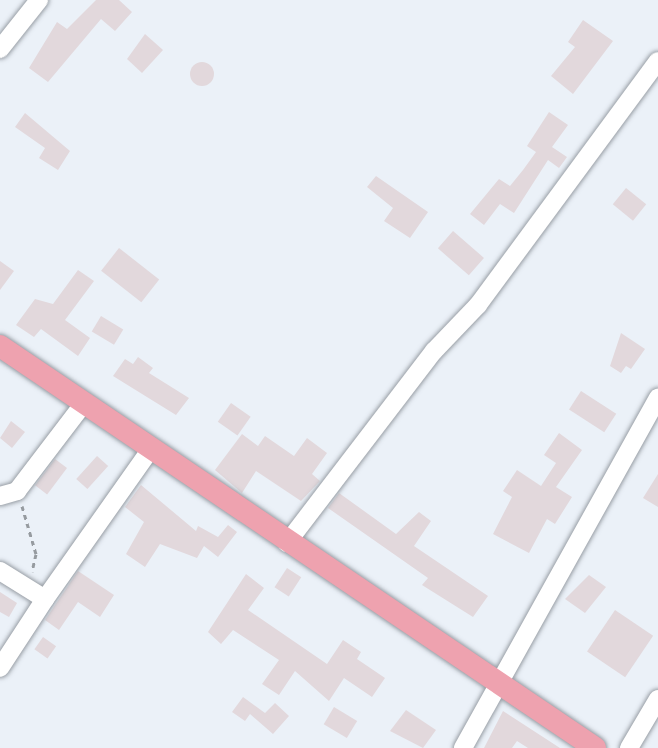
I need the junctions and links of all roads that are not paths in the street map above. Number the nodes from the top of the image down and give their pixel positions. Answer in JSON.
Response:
{"nodes":[{"id":1,"x":39,"y":0,"type":"edge"},
{"id":2,"x":0,"y":49,"type":"edge"},
{"id":3,"x":658,"y":61,"type":"edge"},
{"id":4,"x":0,"y":346,"type":"edge"},
{"id":5,"x":658,"y":398,"type":"edge"},
{"id":6,"x":84,"y":403,"type":"junction"},
{"id":7,"x":151,"y":449,"type":"junction"},
{"id":8,"x":9,"y":493,"type":"edge"},
{"id":9,"x":287,"y":543,"type":"junction"},
{"id":10,"x":0,"y":571,"type":"edge"},
{"id":11,"x":45,"y":599,"type":"junction"},
{"id":12,"x":0,"y":668,"type":"edge"},
{"id":13,"x":501,"y":685,"type":"junction"},
{"id":14,"x":658,"y":699,"type":"edge"},
{"id":15,"x":463,"y":748,"type":"edge"},
{"id":16,"x":596,"y":748,"type":"edge"},
{"id":17,"x":629,"y":748,"type":"edge"}],
"edges":[{"from":1,"to":2,"type":"street"},
{"from":3,"to":9,"type":"street"},
{"from":4,"to":6,"type":"main road"},
{"from":5,"to":13,"type":"street"},
{"from":6,"to":7,"type":"main road"},
{"from":6,"to":8,"type":"street"},
{"from":7,"to":9,"type":"main road"},
{"from":7,"to":11,"type":"street"},
{"from":9,"to":13,"type":"main road"},
{"from":10,"to":11,"type":"street"},
{"from":11,"to":12,"type":"street"},
{"from":13,"to":15,"type":"street"},
{"from":13,"to":16,"type":"main road"},
{"from":14,"to":17,"type":"street"}]}
